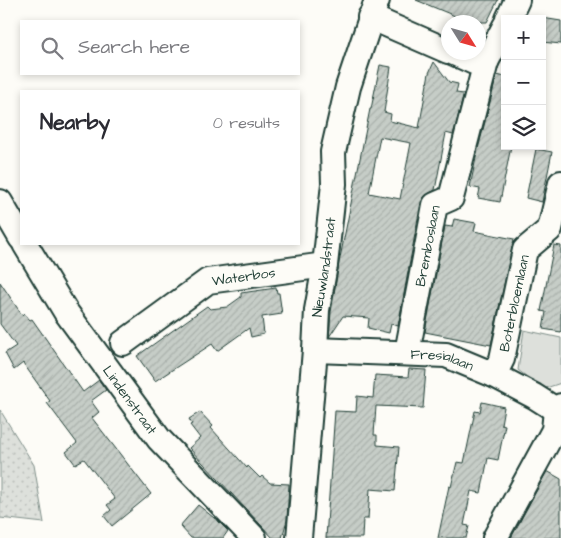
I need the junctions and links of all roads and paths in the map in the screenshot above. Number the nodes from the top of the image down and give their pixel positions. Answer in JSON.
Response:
{"nodes":[{"id":1,"x":517,"y":0,"type":"edge"},
{"id":2,"x":373,"y":9,"type":"edge"},
{"id":3,"x":510,"y":15,"type":"edge"},
{"id":4,"x":501,"y":34,"type":"edge"},
{"id":5,"x":441,"y":47,"type":"edge"},
{"id":6,"x":469,"y":60,"type":"edge"},
{"id":7,"x":486,"y":62,"type":"junction"},
{"id":8,"x":561,"y":183,"type":"edge"},
{"id":9,"x":0,"y":202,"type":"edge"},
{"id":10,"x":20,"y":236,"type":"edge"},
{"id":11,"x":26,"y":245,"type":"edge"},
{"id":12,"x":324,"y":265,"type":"junction"},
{"id":13,"x":122,"y":343,"type":"dead end"},
{"id":14,"x":315,"y":350,"type":"junction"},
{"id":15,"x":407,"y":353,"type":"junction"},
{"id":16,"x":494,"y":375,"type":"junction"},
{"id":17,"x":559,"y":408,"type":"edge"},
{"id":18,"x":254,"y":538,"type":"edge"},
{"id":19,"x":299,"y":538,"type":"edge"},
{"id":20,"x":495,"y":538,"type":"edge"}],
"edges":[{"from":1,"to":3,"type":"street"},
{"from":2,"to":5,"type":"street"},
{"from":2,"to":12,"type":"street","name":"Nieuwlandstraat"},
{"from":4,"to":7,"type":"street"},
{"from":6,"to":7,"type":"street"},
{"from":7,"to":15,"type":"street","name":"Bremboslaan"},
{"from":8,"to":16,"type":"street","name":"Boterbloemlaan"},
{"from":9,"to":10,"type":"street"},
{"from":11,"to":18,"type":"street","name":"Lindenstraat"},
{"from":12,"to":13,"type":"street","name":"Waterbos"},
{"from":12,"to":14,"type":"street","name":"Nieuwlandstraat"},
{"from":14,"to":15,"type":"street","name":"Fresialaan"},
{"from":14,"to":19,"type":"street","name":"Nieuwlandstraat"},
{"from":15,"to":16,"type":"street","name":"Fresialaan"},
{"from":16,"to":17,"type":"street","name":"Fresialaan"},
{"from":17,"to":20,"type":"street","name":"Fresialaan"}]}
